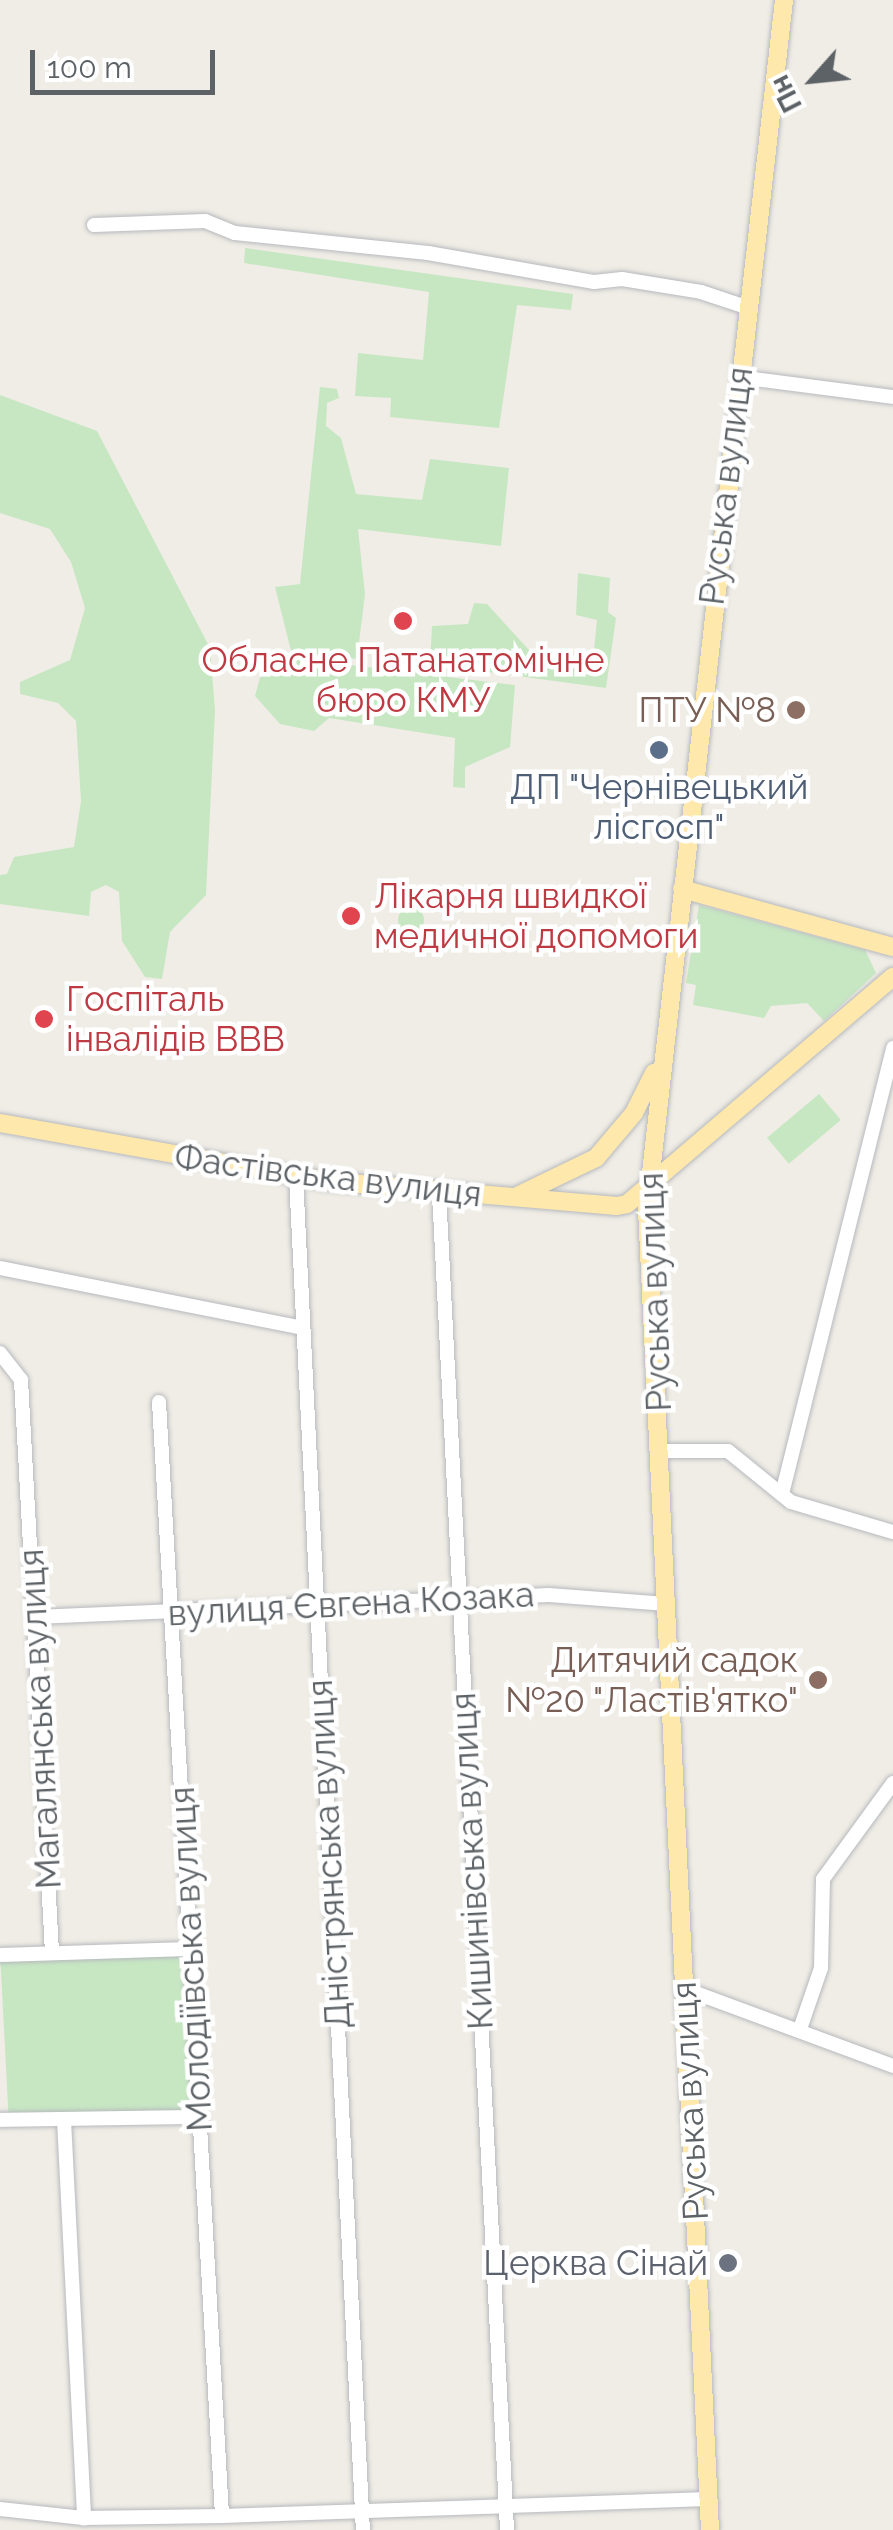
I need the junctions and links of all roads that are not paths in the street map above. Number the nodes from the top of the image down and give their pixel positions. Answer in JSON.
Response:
{"nodes":[{"id":1,"x":784,"y":0,"type":"edge"},
{"id":2,"x":94,"y":225,"type":"dead end"},
{"id":3,"x":749,"y":308,"type":"junction"},
{"id":4,"x":739,"y":378,"type":"junction"},
{"id":5,"x":893,"y":397,"type":"edge"},
{"id":6,"x":682,"y":889,"type":"junction"},
{"id":7,"x":893,"y":947,"type":"edge"},
{"id":8,"x":893,"y":977,"type":"edge"},
{"id":9,"x":893,"y":1048,"type":"edge"},
{"id":10,"x":661,"y":1051,"type":"junction"},
{"id":11,"x":0,"y":1123,"type":"edge"},
{"id":12,"x":296,"y":1177,"type":"junction"},
{"id":13,"x":648,"y":1181,"type":"junction"},
{"id":14,"x":439,"y":1192,"type":"junction"},
{"id":15,"x":510,"y":1199,"type":"junction"},
{"id":16,"x":0,"y":1268,"type":"edge"},
{"id":17,"x":302,"y":1328,"type":"junction"},
{"id":18,"x":0,"y":1353,"type":"edge"},
{"id":19,"x":159,"y":1402,"type":"dead end"},
{"id":20,"x":661,"y":1451,"type":"junction"},
{"id":21,"x":782,"y":1494,"type":"junction"},
{"id":22,"x":893,"y":1532,"type":"edge"},
{"id":23,"x":459,"y":1598,"type":"junction"},
{"id":24,"x":317,"y":1604,"type":"junction"},
{"id":25,"x":667,"y":1604,"type":"junction"},
{"id":26,"x":174,"y":1612,"type":"junction"},
{"id":27,"x":35,"y":1616,"type":"junction"},
{"id":28,"x":893,"y":1784,"type":"edge"},
{"id":29,"x":190,"y":1948,"type":"junction"},
{"id":30,"x":52,"y":1952,"type":"junction"},
{"id":31,"x":0,"y":1955,"type":"edge"},
{"id":32,"x":685,"y":1989,"type":"junction"},
{"id":33,"x":800,"y":2029,"type":"junction"},
{"id":34,"x":893,"y":2066,"type":"edge"},
{"id":35,"x":200,"y":2117,"type":"junction"},
{"id":36,"x":0,"y":2120,"type":"edge"},
{"id":37,"x":64,"y":2120,"type":"junction"},
{"id":38,"x":708,"y":2498,"type":"junction"},
{"id":39,"x":506,"y":2507,"type":"junction"},
{"id":40,"x":0,"y":2509,"type":"edge"},
{"id":41,"x":363,"y":2511,"type":"junction"},
{"id":42,"x":222,"y":2516,"type":"junction"},
{"id":43,"x":84,"y":2518,"type":"junction"},
{"id":44,"x":363,"y":2530,"type":"edge"},
{"id":45,"x":507,"y":2530,"type":"edge"},
{"id":46,"x":710,"y":2530,"type":"edge"}],
"edges":[{"from":1,"to":3,"type":"main road","name":"Руська вулиця"},
{"from":2,"to":3,"type":"street"},
{"from":3,"to":4,"type":"main road","name":"Руська вулиця"},
{"from":4,"to":5,"type":"street"},
{"from":4,"to":6,"type":"main road","name":"Руська вулиця"},
{"from":6,"to":7,"type":"main road"},
{"from":6,"to":10,"type":"main road","name":"Руська вулиця"},
{"from":8,"to":13,"type":"main road","name":"Фастівська вулиця"},
{"from":9,"to":21,"type":"street"},
{"from":10,"to":13,"type":"main road","name":"Руська вулиця"},
{"from":10,"to":15,"type":"main road"},
{"from":11,"to":12,"type":"main road","name":"Фастівська вулиця"},
{"from":12,"to":14,"type":"main road","name":"Фастівська вулиця"},
{"from":12,"to":17,"type":"street","name":"Дністрянська вулиця"},
{"from":13,"to":15,"type":"main road","name":"Фастівська вулиця"},
{"from":13,"to":20,"type":"main road","name":"Руська вулиця"},
{"from":14,"to":15,"type":"main road","name":"Фастівська вулиця"},
{"from":14,"to":23,"type":"street","name":"Кишинівська вулиця"},
{"from":16,"to":17,"type":"street"},
{"from":17,"to":24,"type":"street","name":"Дністрянська вулиця"},
{"from":18,"to":27,"type":"street","name":"Магалянська вулиця"},
{"from":19,"to":26,"type":"street","name":"Молодіївська вулиця"},
{"from":20,"to":21,"type":"street"},
{"from":20,"to":25,"type":"main road","name":"Руська вулиця"},
{"from":21,"to":22,"type":"street"},
{"from":23,"to":24,"type":"street","name":"вулиця Євгена Козака"},
{"from":23,"to":25,"type":"street","name":"вулиця Євгена Козака"},
{"from":23,"to":39,"type":"street","name":"Кишинівська вулиця"},
{"from":24,"to":26,"type":"street","name":"вулиця Євгена Козака"},
{"from":24,"to":41,"type":"street","name":"Дністрянська вулиця"},
{"from":25,"to":32,"type":"main road","name":"Руська вулиця"},
{"from":26,"to":27,"type":"street","name":"вулиця Євгена Козака"},
{"from":26,"to":29,"type":"street","name":"Молодіївська вулиця"},
{"from":27,"to":30,"type":"street","name":"Магалянська вулиця"},
{"from":28,"to":33,"type":"street"},
{"from":29,"to":30,"type":"street"},
{"from":29,"to":35,"type":"street","name":"Молодіївська вулиця"},
{"from":30,"to":31,"type":"street"},
{"from":32,"to":33,"type":"street"},
{"from":32,"to":38,"type":"main road","name":"Руська вулиця"},
{"from":33,"to":34,"type":"street"},
{"from":35,"to":37,"type":"street"},
{"from":35,"to":42,"type":"street","name":"Молодіївська вулиця"},
{"from":36,"to":37,"type":"street"},
{"from":37,"to":43,"type":"street"},
{"from":38,"to":39,"type":"street"},
{"from":38,"to":46,"type":"main road","name":"Руська вулиця"},
{"from":39,"to":41,"type":"street"},
{"from":39,"to":45,"type":"street","name":"Кишинівська вулиця"},
{"from":40,"to":43,"type":"street"},
{"from":41,"to":42,"type":"street"},
{"from":41,"to":44,"type":"street","name":"Дністрянська вулиця"},
{"from":42,"to":43,"type":"street"}]}
